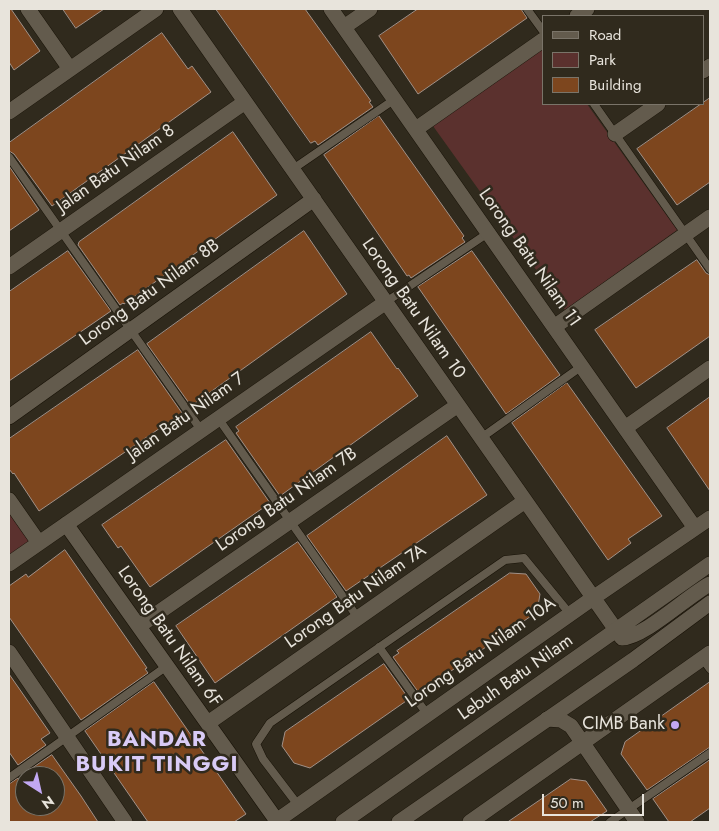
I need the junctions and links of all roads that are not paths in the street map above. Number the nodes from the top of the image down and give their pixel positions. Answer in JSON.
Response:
{"nodes":[{"id":1,"x":28,"y":9,"type":"edge"},
{"id":2,"x":156,"y":9,"type":"edge"},
{"id":3,"x":180,"y":9,"type":"edge"},
{"id":4,"x":331,"y":9,"type":"edge"},
{"id":5,"x":370,"y":9,"type":"edge"},
{"id":6,"x":527,"y":9,"type":"edge"},
{"id":7,"x":344,"y":27,"type":"junction"},
{"id":8,"x":542,"y":30,"type":"edge"},
{"id":9,"x":542,"y":41,"type":"edge"},
{"id":10,"x":70,"y":69,"type":"junction"},
{"id":11,"x":394,"y":99,"type":"junction"},
{"id":12,"x":246,"y":102,"type":"junction"},
{"id":13,"x":595,"y":105,"type":"edge"},
{"id":14,"x":657,"y":105,"type":"edge"},
{"id":15,"x":9,"y":112,"type":"edge"},
{"id":16,"x":416,"y":129,"type":"junction"},
{"id":17,"x":615,"y":134,"type":"junction"},
{"id":18,"x":9,"y":157,"type":"edge"},
{"id":19,"x":293,"y":169,"type":"junction"},
{"id":20,"x":314,"y":199,"type":"junction"},
{"id":21,"x":710,"y":217,"type":"edge"},
{"id":22,"x":61,"y":231,"type":"junction"},
{"id":23,"x":488,"y":233,"type":"junction"},
{"id":24,"x":686,"y":234,"type":"junction"},
{"id":25,"x":9,"y":267,"type":"edge"},
{"id":26,"x":710,"y":269,"type":"edge"},
{"id":27,"x":386,"y":302,"type":"junction"},
{"id":28,"x":554,"y":326,"type":"junction"},
{"id":29,"x":131,"y":330,"type":"junction"},
{"id":30,"x":582,"y":366,"type":"junction"},
{"id":31,"x":710,"y":368,"type":"edge"},
{"id":32,"x":458,"y":405,"type":"junction"},
{"id":33,"x":9,"y":417,"type":"edge"},
{"id":34,"x":218,"y":418,"type":"junction"},
{"id":35,"x":625,"y":428,"type":"junction"},
{"id":36,"x":201,"y":430,"type":"junction"},
{"id":37,"x":481,"y":438,"type":"junction"},
{"id":38,"x":9,"y":500,"type":"edge"},
{"id":39,"x":525,"y":500,"type":"junction"},
{"id":40,"x":710,"y":518,"type":"edge"},
{"id":41,"x":290,"y":521,"type":"junction"},
{"id":42,"x":66,"y":524,"type":"junction"},
{"id":43,"x":695,"y":528,"type":"junction"},
{"id":44,"x":39,"y":543,"type":"junction"},
{"id":45,"x":9,"y":564,"type":"edge"},
{"id":46,"x":710,"y":564,"type":"edge"},
{"id":47,"x":710,"y":584,"type":"edge"},
{"id":48,"x":593,"y":598,"type":"junction"},
{"id":49,"x":710,"y":603,"type":"edge"},
{"id":50,"x":570,"y":614,"type":"junction"},
{"id":51,"x":358,"y":618,"type":"junction"},
{"id":52,"x":139,"y":626,"type":"junction"},
{"id":53,"x":616,"y":630,"type":"junction"},
{"id":54,"x":379,"y":647,"type":"junction"},
{"id":55,"x":9,"y":652,"type":"edge"},
{"id":56,"x":708,"y":660,"type":"edge"},
{"id":57,"x":166,"y":666,"type":"junction"},
{"id":58,"x":427,"y":714,"type":"junction"},
{"id":59,"x":547,"y":719,"type":"junction"},
{"id":60,"x":208,"y":723,"type":"junction"},
{"id":61,"x":67,"y":737,"type":"junction"},
{"id":62,"x":582,"y":742,"type":"junction"},
{"id":63,"x":710,"y":753,"type":"edge"},
{"id":64,"x":9,"y":778,"type":"edge"},
{"id":65,"x":298,"y":805,"type":"junction"},
{"id":66,"x":628,"y":810,"type":"junction"},
{"id":67,"x":276,"y":821,"type":"edge"},
{"id":68,"x":125,"y":822,"type":"edge"},
{"id":69,"x":343,"y":822,"type":"edge"},
{"id":70,"x":400,"y":822,"type":"edge"},
{"id":71,"x":470,"y":822,"type":"edge"},
{"id":72,"x":610,"y":822,"type":"edge"},
{"id":73,"x":637,"y":822,"type":"edge"}],
"edges":[{"from":1,"to":10,"type":"street"},
{"from":2,"to":10,"type":"street"},
{"from":3,"to":12,"type":"street","name":"Lorong Batu Nilam 10"},
{"from":4,"to":7,"type":"street","name":"Lorong Batu Nilam 11"},
{"from":5,"to":7,"type":"street"},
{"from":6,"to":8,"type":"lane"},
{"from":7,"to":11,"type":"street","name":"Lorong Batu Nilam 11"},
{"from":9,"to":16,"type":"street"},
{"from":10,"to":15,"type":"street"},
{"from":11,"to":16,"type":"street","name":"Lorong Batu Nilam 11"},
{"from":11,"to":19,"type":"lane"},
{"from":12,"to":19,"type":"street","name":"Lorong Batu Nilam 10"},
{"from":12,"to":22,"type":"street","name":"Jalan Batu Nilam 8"},
{"from":13,"to":17,"type":"lane"},
{"from":14,"to":17,"type":"street"},
{"from":16,"to":23,"type":"street","name":"Lorong Batu Nilam 11"},
{"from":17,"to":24,"type":"lane"},
{"from":18,"to":22,"type":"lane"},
{"from":19,"to":20,"type":"street","name":"Lorong Batu Nilam 10"},
{"from":20,"to":27,"type":"street","name":"Lorong Batu Nilam 10"},
{"from":20,"to":29,"type":"street","name":"Lorong Batu Nilam 8B"},
{"from":21,"to":24,"type":"street"},
{"from":22,"to":25,"type":"street","name":"Jalan Batu Nilam 8"},
{"from":22,"to":29,"type":"lane"},
{"from":23,"to":27,"type":"lane"},
{"from":23,"to":28,"type":"street","name":"Lorong Batu Nilam 11"},
{"from":24,"to":26,"type":"lane"},
{"from":24,"to":28,"type":"street"},
{"from":27,"to":32,"type":"street","name":"Lorong Batu Nilam 10"},
{"from":27,"to":34,"type":"street","name":"Jalan Batu Nilam 7"},
{"from":28,"to":30,"type":"street","name":"Lorong Batu Nilam 11"},
{"from":29,"to":33,"type":"street","name":"Lorong Batu Nilam 8B"},
{"from":29,"to":36,"type":"lane"},
{"from":30,"to":35,"type":"street","name":"Lorong Batu Nilam 11"},
{"from":30,"to":37,"type":"lane"},
{"from":31,"to":35,"type":"street"},
{"from":32,"to":37,"type":"street","name":"Lorong Batu Nilam 10"},
{"from":32,"to":41,"type":"street","name":"Lorong Batu Nilam 7B"},
{"from":34,"to":36,"type":"street","name":"Jalan Batu Nilam 7"},
{"from":34,"to":41,"type":"lane"},
{"from":35,"to":43,"type":"street","name":"Lorong Batu Nilam 11"},
{"from":36,"to":42,"type":"street","name":"Jalan Batu Nilam 7"},
{"from":37,"to":39,"type":"street","name":"Lorong Batu Nilam 10"},
{"from":38,"to":44,"type":"street"},
{"from":39,"to":48,"type":"street","name":"Lorong Batu Nilam 10"},
{"from":39,"to":51,"type":"street","name":"Lorong Batu Nilam 7A"},
{"from":40,"to":43,"type":"street","name":"Lorong Batu Nilam 10A"},
{"from":41,"to":51,"type":"lane"},
{"from":41,"to":52,"type":"street","name":"Lorong Batu Nilam 7B"},
{"from":42,"to":44,"type":"street","name":"Jalan Batu Nilam 7"},
{"from":42,"to":52,"type":"street","name":"Lorong Batu Nilam 6F"},
{"from":43,"to":48,"type":"street","name":"Lorong Batu Nilam 10A"},
{"from":44,"to":45,"type":"street","name":"Jalan Batu Nilam 7"},
{"from":46,"to":53,"type":"street","name":"Lebuh Batu Nilam"},
{"from":47,"to":53,"type":"street"},
{"from":48,"to":50,"type":"street","name":"Lorong Batu Nilam 10A"},
{"from":48,"to":53,"type":"street","name":"Lorong Batu Nilam 10"},
{"from":49,"to":59,"type":"street"},
{"from":50,"to":54,"type":"lane"},
{"from":50,"to":58,"type":"street","name":"Lorong Batu Nilam 10A"},
{"from":51,"to":60,"type":"street","name":"Lorong Batu Nilam 7A"},
{"from":52,"to":57,"type":"street","name":"Lorong Batu Nilam 6F"},
{"from":53,"to":69,"type":"street","name":"Lebuh Batu Nilam"},
{"from":54,"to":58,"type":"lane"},
{"from":54,"to":65,"type":"lane"},
{"from":55,"to":61,"type":"street"},
{"from":56,"to":62,"type":"street"},
{"from":57,"to":60,"type":"street","name":"Lorong Batu Nilam 6F"},
{"from":57,"to":61,"type":"lane"},
{"from":58,"to":65,"type":"street","name":"Lorong Batu Nilam 10A"},
{"from":59,"to":62,"type":"street"},
{"from":59,"to":70,"type":"street"},
{"from":60,"to":67,"type":"street","name":"Lorong Batu Nilam 6F"},
{"from":61,"to":64,"type":"lane"},
{"from":61,"to":68,"type":"street"},
{"from":62,"to":66,"type":"street"},
{"from":62,"to":71,"type":"street"},
{"from":63,"to":66,"type":"lane"},
{"from":65,"to":67,"type":"street","name":"Lorong Batu Nilam 10A"},
{"from":66,"to":72,"type":"lane"},
{"from":66,"to":73,"type":"street"}]}
